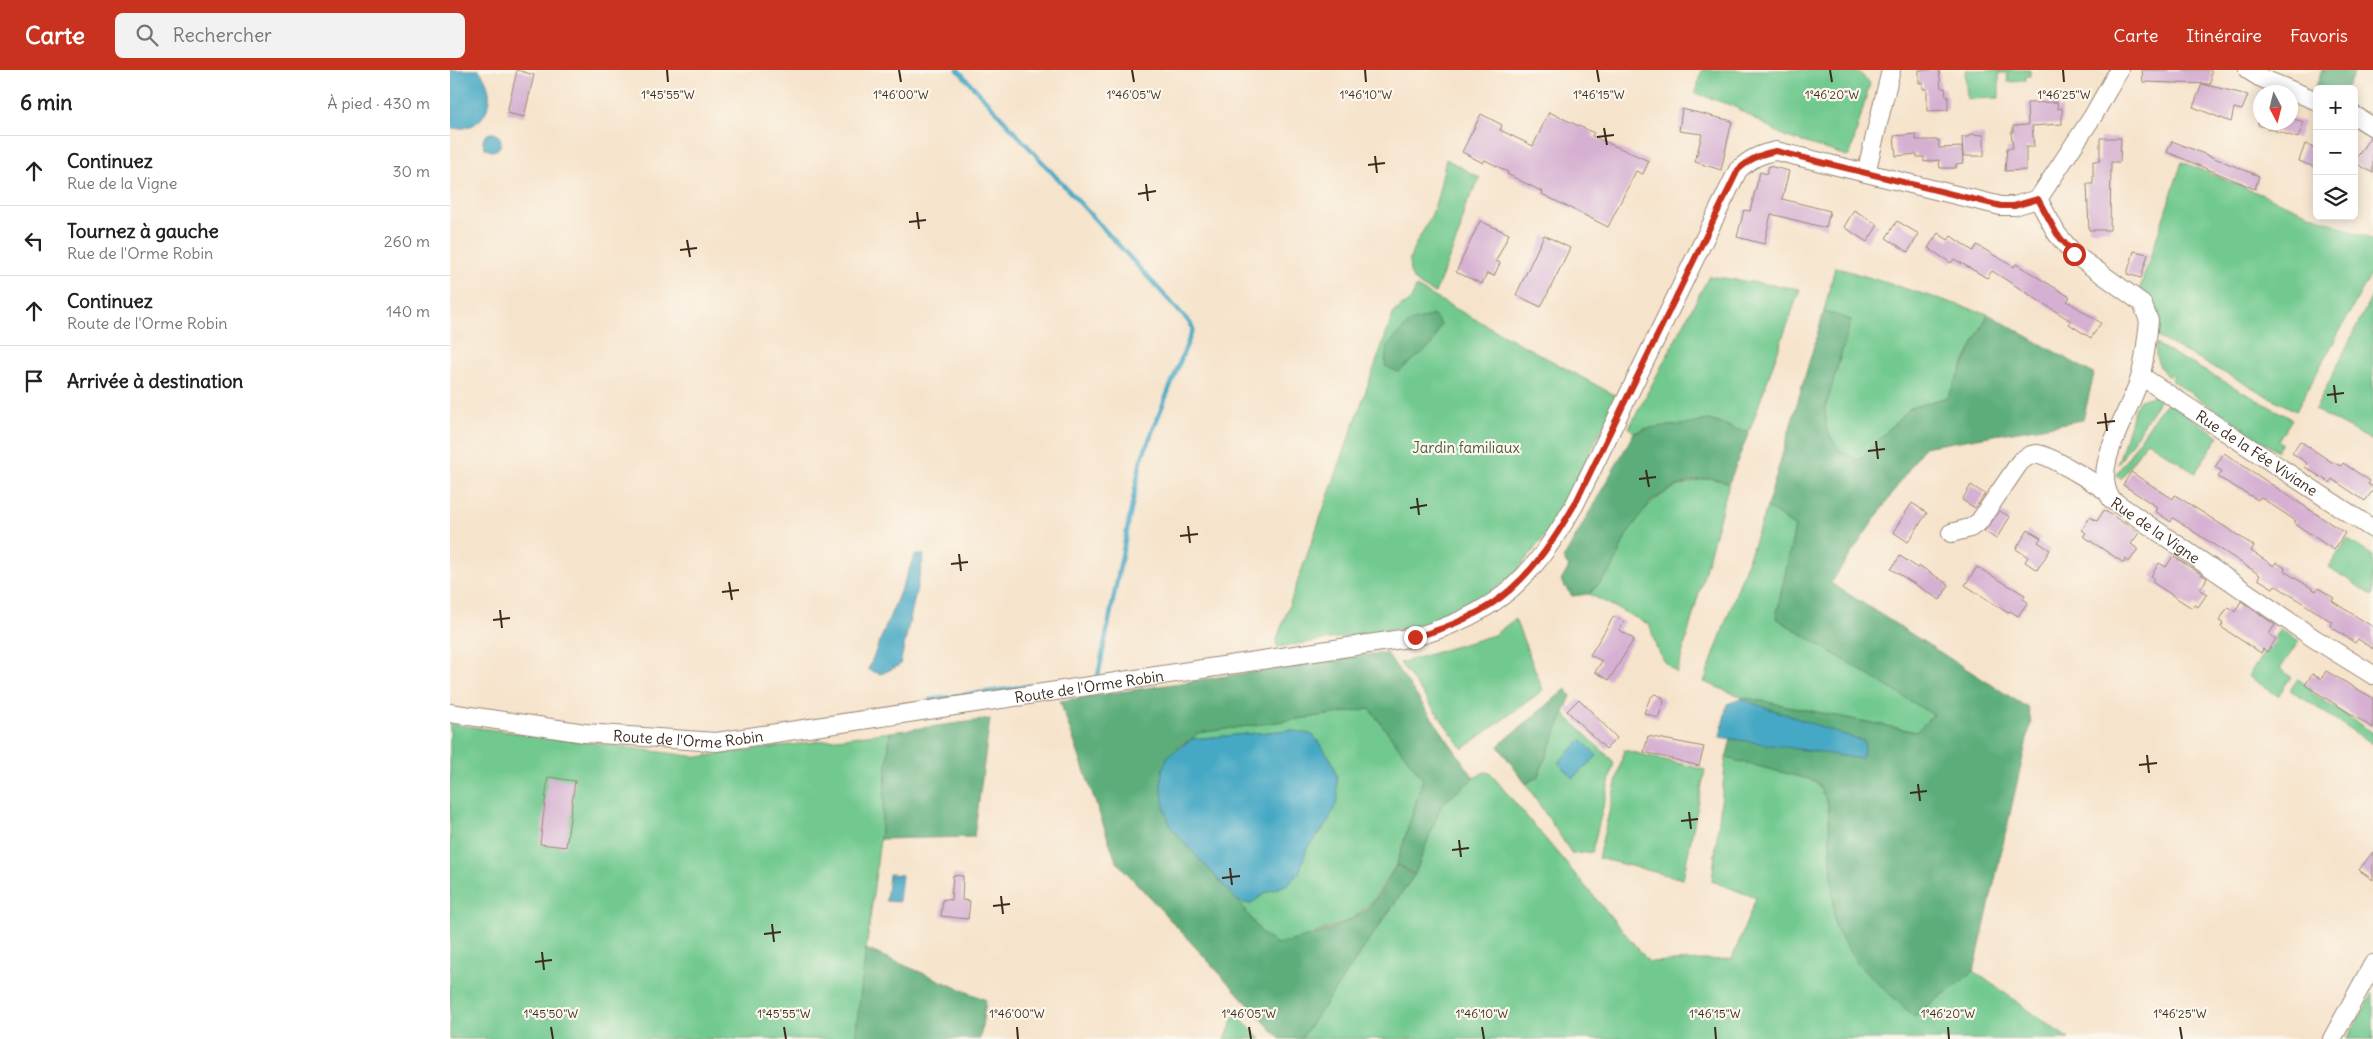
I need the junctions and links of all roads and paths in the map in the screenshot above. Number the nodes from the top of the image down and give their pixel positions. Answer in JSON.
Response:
{"nodes":[{"id":1,"x":1891,"y":70,"type":"edge"},
{"id":2,"x":2119,"y":70,"type":"edge"},
{"id":3,"x":2248,"y":70,"type":"edge"},
{"id":4,"x":2313,"y":98,"type":"edge"},
{"id":5,"x":2358,"y":118,"type":"edge"},
{"id":6,"x":2373,"y":127,"type":"edge"},
{"id":7,"x":1866,"y":173,"type":"junction"},
{"id":8,"x":2038,"y":199,"type":"junction"},
{"id":9,"x":2141,"y":376,"type":"junction"},
{"id":10,"x":2106,"y":492,"type":"junction"},
{"id":11,"x":2373,"y":529,"type":"edge"},
{"id":12,"x":1951,"y":534,"type":"dead end"},
{"id":13,"x":2373,"y":675,"type":"edge"},
{"id":14,"x":450,"y":713,"type":"edge"},
{"id":15,"x":2373,"y":964,"type":"edge"},
{"id":16,"x":2332,"y":1039,"type":"edge"}],
"edges":[{"from":1,"to":7,"type":"street"},
{"from":2,"to":8,"type":"street"},
{"from":3,"to":4,"type":"street"},
{"from":5,"to":6,"type":"street"},
{"from":7,"to":8,"type":"street","name":"Route de l'Orme Robin"},
{"from":7,"to":14,"type":"street","name":"Route de l'Orme Robin"},
{"from":8,"to":9,"type":"street","name":"Rue de la Vigne"},
{"from":9,"to":10,"type":"street","name":"Rue de la Vigne"},
{"from":9,"to":11,"type":"street","name":"Rue de la Fée Viviane"},
{"from":10,"to":12,"type":"street"},
{"from":10,"to":13,"type":"street","name":"Rue de la Vigne"},
{"from":15,"to":16,"type":"street"}]}
